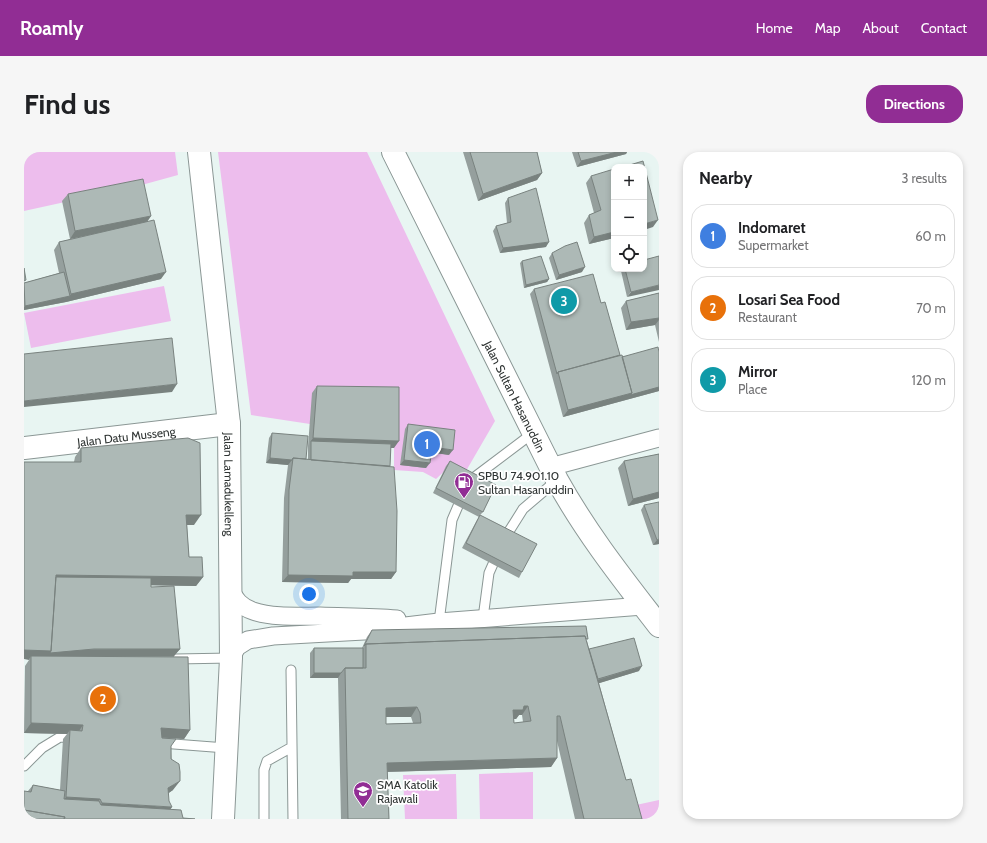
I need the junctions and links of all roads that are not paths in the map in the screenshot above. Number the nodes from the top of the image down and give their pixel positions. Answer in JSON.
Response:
{"nodes":[{"id":1,"x":199,"y":152,"type":"edge"},
{"id":2,"x":393,"y":152,"type":"edge"},
{"id":3,"x":229,"y":424,"type":"junction"},
{"id":4,"x":533,"y":433,"type":"junction"},
{"id":5,"x":659,"y":438,"type":"edge"},
{"id":6,"x":24,"y":448,"type":"edge"},
{"id":7,"x":554,"y":474,"type":"junction"},
{"id":8,"x":472,"y":479,"type":"edge"},
{"id":9,"x":458,"y":506,"type":"edge"},
{"id":10,"x":506,"y":536,"type":"edge"},
{"id":11,"x":493,"y":564,"type":"edge"},
{"id":12,"x":230,"y":588,"type":"junction"},
{"id":13,"x":643,"y":606,"type":"junction"},
{"id":14,"x":483,"y":618,"type":"junction"},
{"id":15,"x":439,"y":622,"type":"junction"},
{"id":16,"x":659,"y":626,"type":"edge"},
{"id":17,"x":231,"y":658,"type":"junction"},
{"id":18,"x":167,"y":660,"type":"edge"},
{"id":19,"x":291,"y":670,"type":"dead end"},
{"id":20,"x":84,"y":738,"type":"edge"},
{"id":21,"x":156,"y":743,"type":"edge"},
{"id":22,"x":292,"y":747,"type":"junction"},
{"id":23,"x":226,"y":748,"type":"junction"},
{"id":24,"x":24,"y":766,"type":"edge"},
{"id":25,"x":223,"y":819,"type":"edge"},
{"id":26,"x":264,"y":819,"type":"edge"},
{"id":27,"x":292,"y":819,"type":"edge"}],
"edges":[{"from":1,"to":3,"type":"street","name":"Jalan Lamadukelleng"},
{"from":2,"to":4,"type":"street","name":"Jalan Sultan Hasanuddin"},
{"from":3,"to":6,"type":"street","name":"Jalan Datu Musseng"},
{"from":3,"to":12,"type":"street","name":"Jalan Lamadukelleng"},
{"from":4,"to":7,"type":"street","name":"Jalan Sultan Hasanuddin"},
{"from":4,"to":8,"type":"lane"},
{"from":5,"to":7,"type":"street"},
{"from":7,"to":10,"type":"lane"},
{"from":7,"to":13,"type":"street","name":"Jalan Sultan Hasanuddin"},
{"from":9,"to":15,"type":"lane"},
{"from":11,"to":14,"type":"lane"},
{"from":12,"to":15,"type":"street"},
{"from":12,"to":17,"type":"street","name":"Jalan Lamadukelleng"},
{"from":13,"to":14,"type":"street"},
{"from":13,"to":16,"type":"street","name":"Jalan Sultan Hasanuddin"},
{"from":14,"to":15,"type":"street"},
{"from":15,"to":17,"type":"street"},
{"from":17,"to":18,"type":"lane"},
{"from":17,"to":23,"type":"street","name":"Jalan Lamadukelleng"},
{"from":19,"to":22,"type":"lane"},
{"from":20,"to":24,"type":"lane"},
{"from":21,"to":23,"type":"lane"},
{"from":22,"to":26,"type":"lane"},
{"from":22,"to":27,"type":"lane"},
{"from":23,"to":25,"type":"street","name":"Jalan Lamadukelleng"}]}
